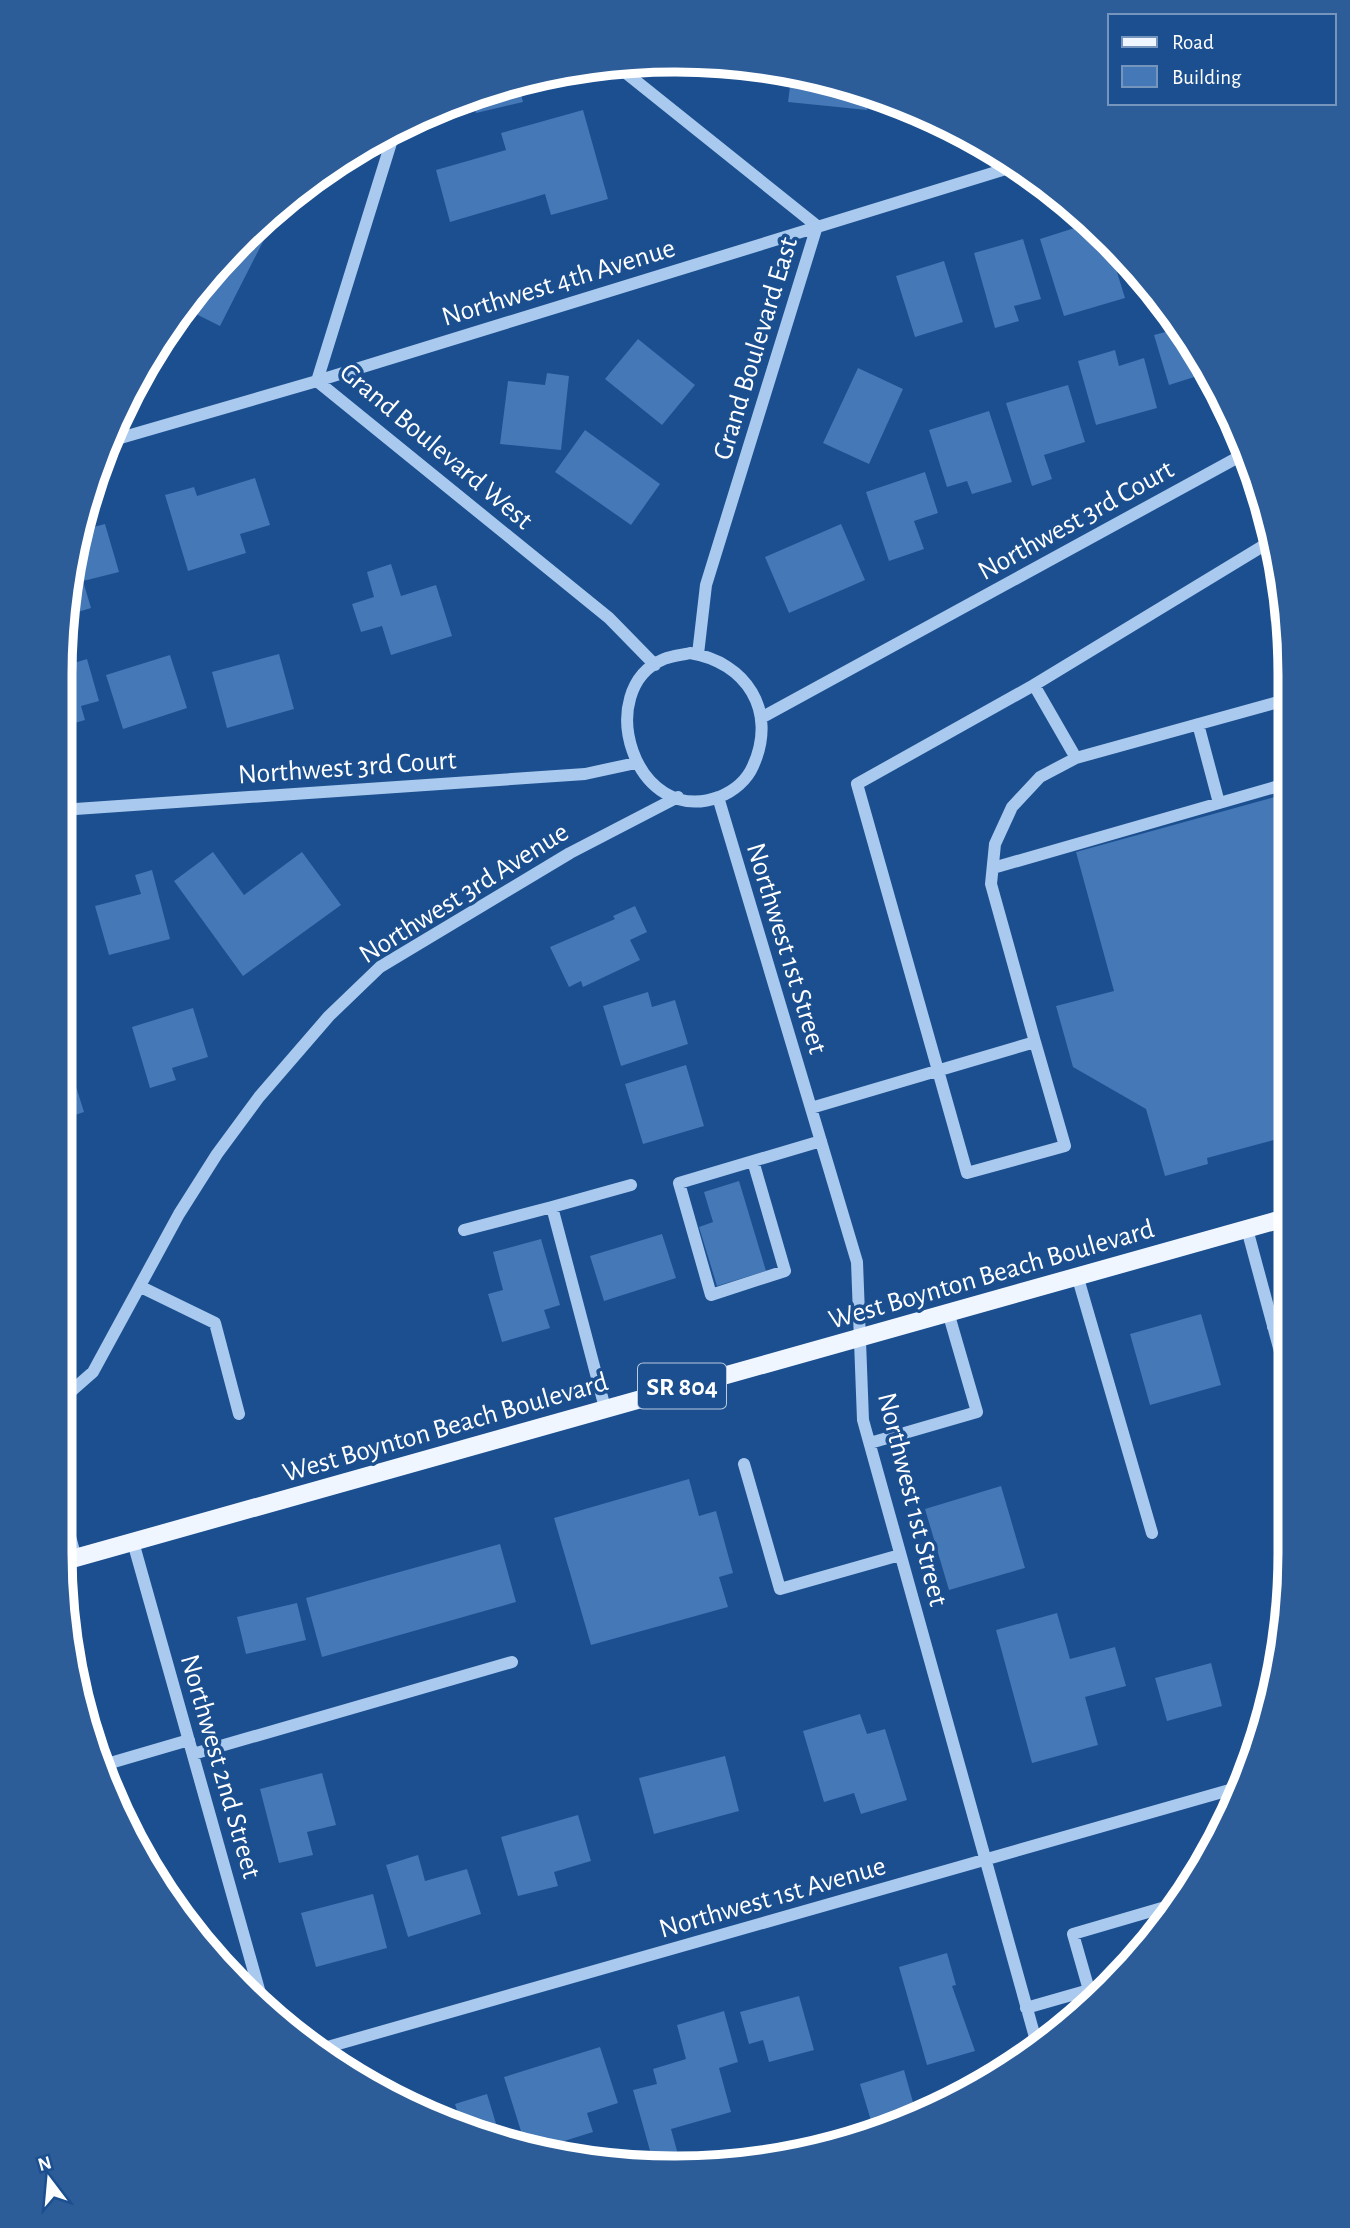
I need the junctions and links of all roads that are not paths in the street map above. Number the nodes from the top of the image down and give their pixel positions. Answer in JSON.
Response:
{"nodes":[{"id":1,"x":626,"y":74,"type":"edge"},
{"id":2,"x":391,"y":143,"type":"edge"},
{"id":3,"x":1004,"y":169,"type":"edge"},
{"id":4,"x":817,"y":226,"type":"junction"},
{"id":5,"x":317,"y":381,"type":"junction"},
{"id":6,"x":121,"y":438,"type":"edge"},
{"id":7,"x":1237,"y":458,"type":"edge"},
{"id":8,"x":1264,"y":545,"type":"edge"},
{"id":9,"x":698,"y":654,"type":"junction"},
{"id":10,"x":655,"y":665,"type":"junction"},
{"id":11,"x":1034,"y":685,"type":"junction"},
{"id":12,"x":1278,"y":702,"type":"edge"},
{"id":13,"x":761,"y":718,"type":"junction"},
{"id":14,"x":1198,"y":724,"type":"junction"},
{"id":15,"x":1076,"y":758,"type":"junction"},
{"id":16,"x":636,"y":763,"type":"junction"},
{"id":17,"x":1278,"y":786,"type":"edge"},
{"id":18,"x":678,"y":797,"type":"junction"},
{"id":19,"x":718,"y":797,"type":"junction"},
{"id":20,"x":1219,"y":803,"type":"junction"},
{"id":21,"x":72,"y":809,"type":"edge"},
{"id":22,"x":993,"y":867,"type":"junction"},
{"id":23,"x":1035,"y":1042,"type":"junction"},
{"id":24,"x":938,"y":1070,"type":"junction"},
{"id":25,"x":811,"y":1108,"type":"junction"},
{"id":26,"x":821,"y":1142,"type":"junction"},
{"id":27,"x":754,"y":1161,"type":"junction"},
{"id":28,"x":631,"y":1185,"type":"dead end"},
{"id":29,"x":552,"y":1207,"type":"junction"},
{"id":30,"x":1278,"y":1220,"type":"edge"},
{"id":31,"x":1247,"y":1229,"type":"junction"},
{"id":32,"x":464,"y":1230,"type":"dead end"},
{"id":33,"x":1077,"y":1275,"type":"junction"},
{"id":34,"x":141,"y":1287,"type":"junction"},
{"id":35,"x":948,"y":1312,"type":"junction"},
{"id":36,"x":1278,"y":1325,"type":"edge"},
{"id":37,"x":1273,"y":1327,"type":"junction"},
{"id":38,"x":858,"y":1337,"type":"junction"},
{"id":39,"x":1278,"y":1345,"type":"edge"},
{"id":40,"x":72,"y":1390,"type":"edge"},
{"id":41,"x":605,"y":1408,"type":"junction"},
{"id":42,"x":239,"y":1414,"type":"dead end"},
{"id":43,"x":870,"y":1443,"type":"junction"},
{"id":44,"x":744,"y":1464,"type":"dead end"},
{"id":45,"x":1152,"y":1533,"type":"dead end"},
{"id":46,"x":134,"y":1542,"type":"junction"},
{"id":47,"x":900,"y":1555,"type":"junction"},
{"id":48,"x":72,"y":1559,"type":"edge"},
{"id":49,"x":512,"y":1662,"type":"dead end"},
{"id":50,"x":189,"y":1740,"type":"junction"},
{"id":51,"x":193,"y":1754,"type":"junction"},
{"id":52,"x":110,"y":1763,"type":"edge"},
{"id":53,"x":1229,"y":1790,"type":"edge"},
{"id":54,"x":984,"y":1861,"type":"junction"},
{"id":55,"x":1163,"y":1908,"type":"edge"},
{"id":56,"x":259,"y":1990,"type":"edge"},
{"id":57,"x":1089,"y":1992,"type":"edge"},
{"id":58,"x":1086,"y":1995,"type":"edge"},
{"id":59,"x":1026,"y":2008,"type":"junction"},
{"id":60,"x":1035,"y":2037,"type":"edge"},
{"id":61,"x":329,"y":2047,"type":"edge"}],
"edges":[{"from":1,"to":4,"type":"street","name":"Grand Boulevard East"},
{"from":2,"to":5,"type":"street","name":"Grand Boulevard West"},
{"from":3,"to":4,"type":"street","name":"Northwest 4th Avenue"},
{"from":4,"to":5,"type":"street","name":"Northwest 4th Avenue"},
{"from":4,"to":9,"type":"street","name":"Grand Boulevard East"},
{"from":5,"to":6,"type":"street","name":"Northwest 4th Avenue"},
{"from":5,"to":10,"type":"street","name":"Grand Boulevard West"},
{"from":7,"to":13,"type":"street","name":"Northwest 3rd Court"},
{"from":8,"to":11,"type":"street"},
{"from":9,"to":10,"type":"street"},
{"from":9,"to":13,"type":"street"},
{"from":10,"to":16,"type":"street"},
{"from":11,"to":15,"type":"street"},
{"from":11,"to":24,"type":"street"},
{"from":12,"to":14,"type":"street"},
{"from":13,"to":19,"type":"street"},
{"from":14,"to":15,"type":"street"},
{"from":14,"to":20,"type":"street"},
{"from":15,"to":22,"type":"street"},
{"from":16,"to":18,"type":"street"},
{"from":16,"to":21,"type":"street","name":"Northwest 3rd Court"},
{"from":17,"to":20,"type":"street"},
{"from":18,"to":19,"type":"street"},
{"from":18,"to":34,"type":"street","name":"Northwest 3rd Avenue"},
{"from":19,"to":25,"type":"street","name":"Northwest 1st Street"},
{"from":20,"to":22,"type":"street"},
{"from":22,"to":23,"type":"street"},
{"from":23,"to":24,"type":"street"},
{"from":23,"to":24,"type":"street"},
{"from":24,"to":25,"type":"street"},
{"from":25,"to":26,"type":"street","name":"Northwest 1st Street"},
{"from":26,"to":27,"type":"street"},
{"from":26,"to":38,"type":"street","name":"Northwest 1st Street"},
{"from":27,"to":27,"type":"street"},
{"from":28,"to":29,"type":"street"},
{"from":29,"to":32,"type":"street"},
{"from":29,"to":41,"type":"street"},
{"from":30,"to":31,"type":"main road","name":"West Boynton Beach Boulevard","number":"SR 804"},
{"from":31,"to":33,"type":"main road","name":"West Boynton Beach Boulevard","number":"SR 804"},
{"from":31,"to":37,"type":"street"},
{"from":33,"to":35,"type":"main road","name":"West Boynton Beach Boulevard","number":"SR 804"},
{"from":33,"to":45,"type":"street"},
{"from":34,"to":40,"type":"street","name":"Northwest 3rd Avenue"},
{"from":34,"to":42,"type":"street"},
{"from":35,"to":38,"type":"main road","name":"West Boynton Beach Boulevard","number":"SR 804"},
{"from":35,"to":43,"type":"street"},
{"from":36,"to":37,"type":"street"},
{"from":37,"to":39,"type":"street"},
{"from":38,"to":41,"type":"main road","name":"West Boynton Beach Boulevard","number":"SR 804"},
{"from":38,"to":43,"type":"street","name":"Northwest 1st Street"},
{"from":41,"to":46,"type":"main road","name":"West Boynton Beach Boulevard","number":"SR 804"},
{"from":43,"to":47,"type":"street","name":"Northwest 1st Street"},
{"from":44,"to":47,"type":"street"},
{"from":46,"to":48,"type":"main road","name":"West Boynton Beach Boulevard","number":"SR 804"},
{"from":46,"to":50,"type":"street","name":"Northwest 2nd Street"},
{"from":47,"to":54,"type":"street","name":"Northwest 1st Street"},
{"from":49,"to":51,"type":"street"},
{"from":50,"to":51,"type":"street","name":"Northwest 2nd Street"},
{"from":50,"to":52,"type":"street"},
{"from":51,"to":56,"type":"street","name":"Northwest 2nd Street"},
{"from":53,"to":54,"type":"street","name":"Northwest 1st Avenue"},
{"from":54,"to":59,"type":"street","name":"Northwest 1st Street"},
{"from":54,"to":61,"type":"street","name":"Northwest 1st Avenue"},
{"from":55,"to":57,"type":"street"},
{"from":58,"to":59,"type":"street"},
{"from":59,"to":60,"type":"street","name":"Northwest 1st Street"}]}
